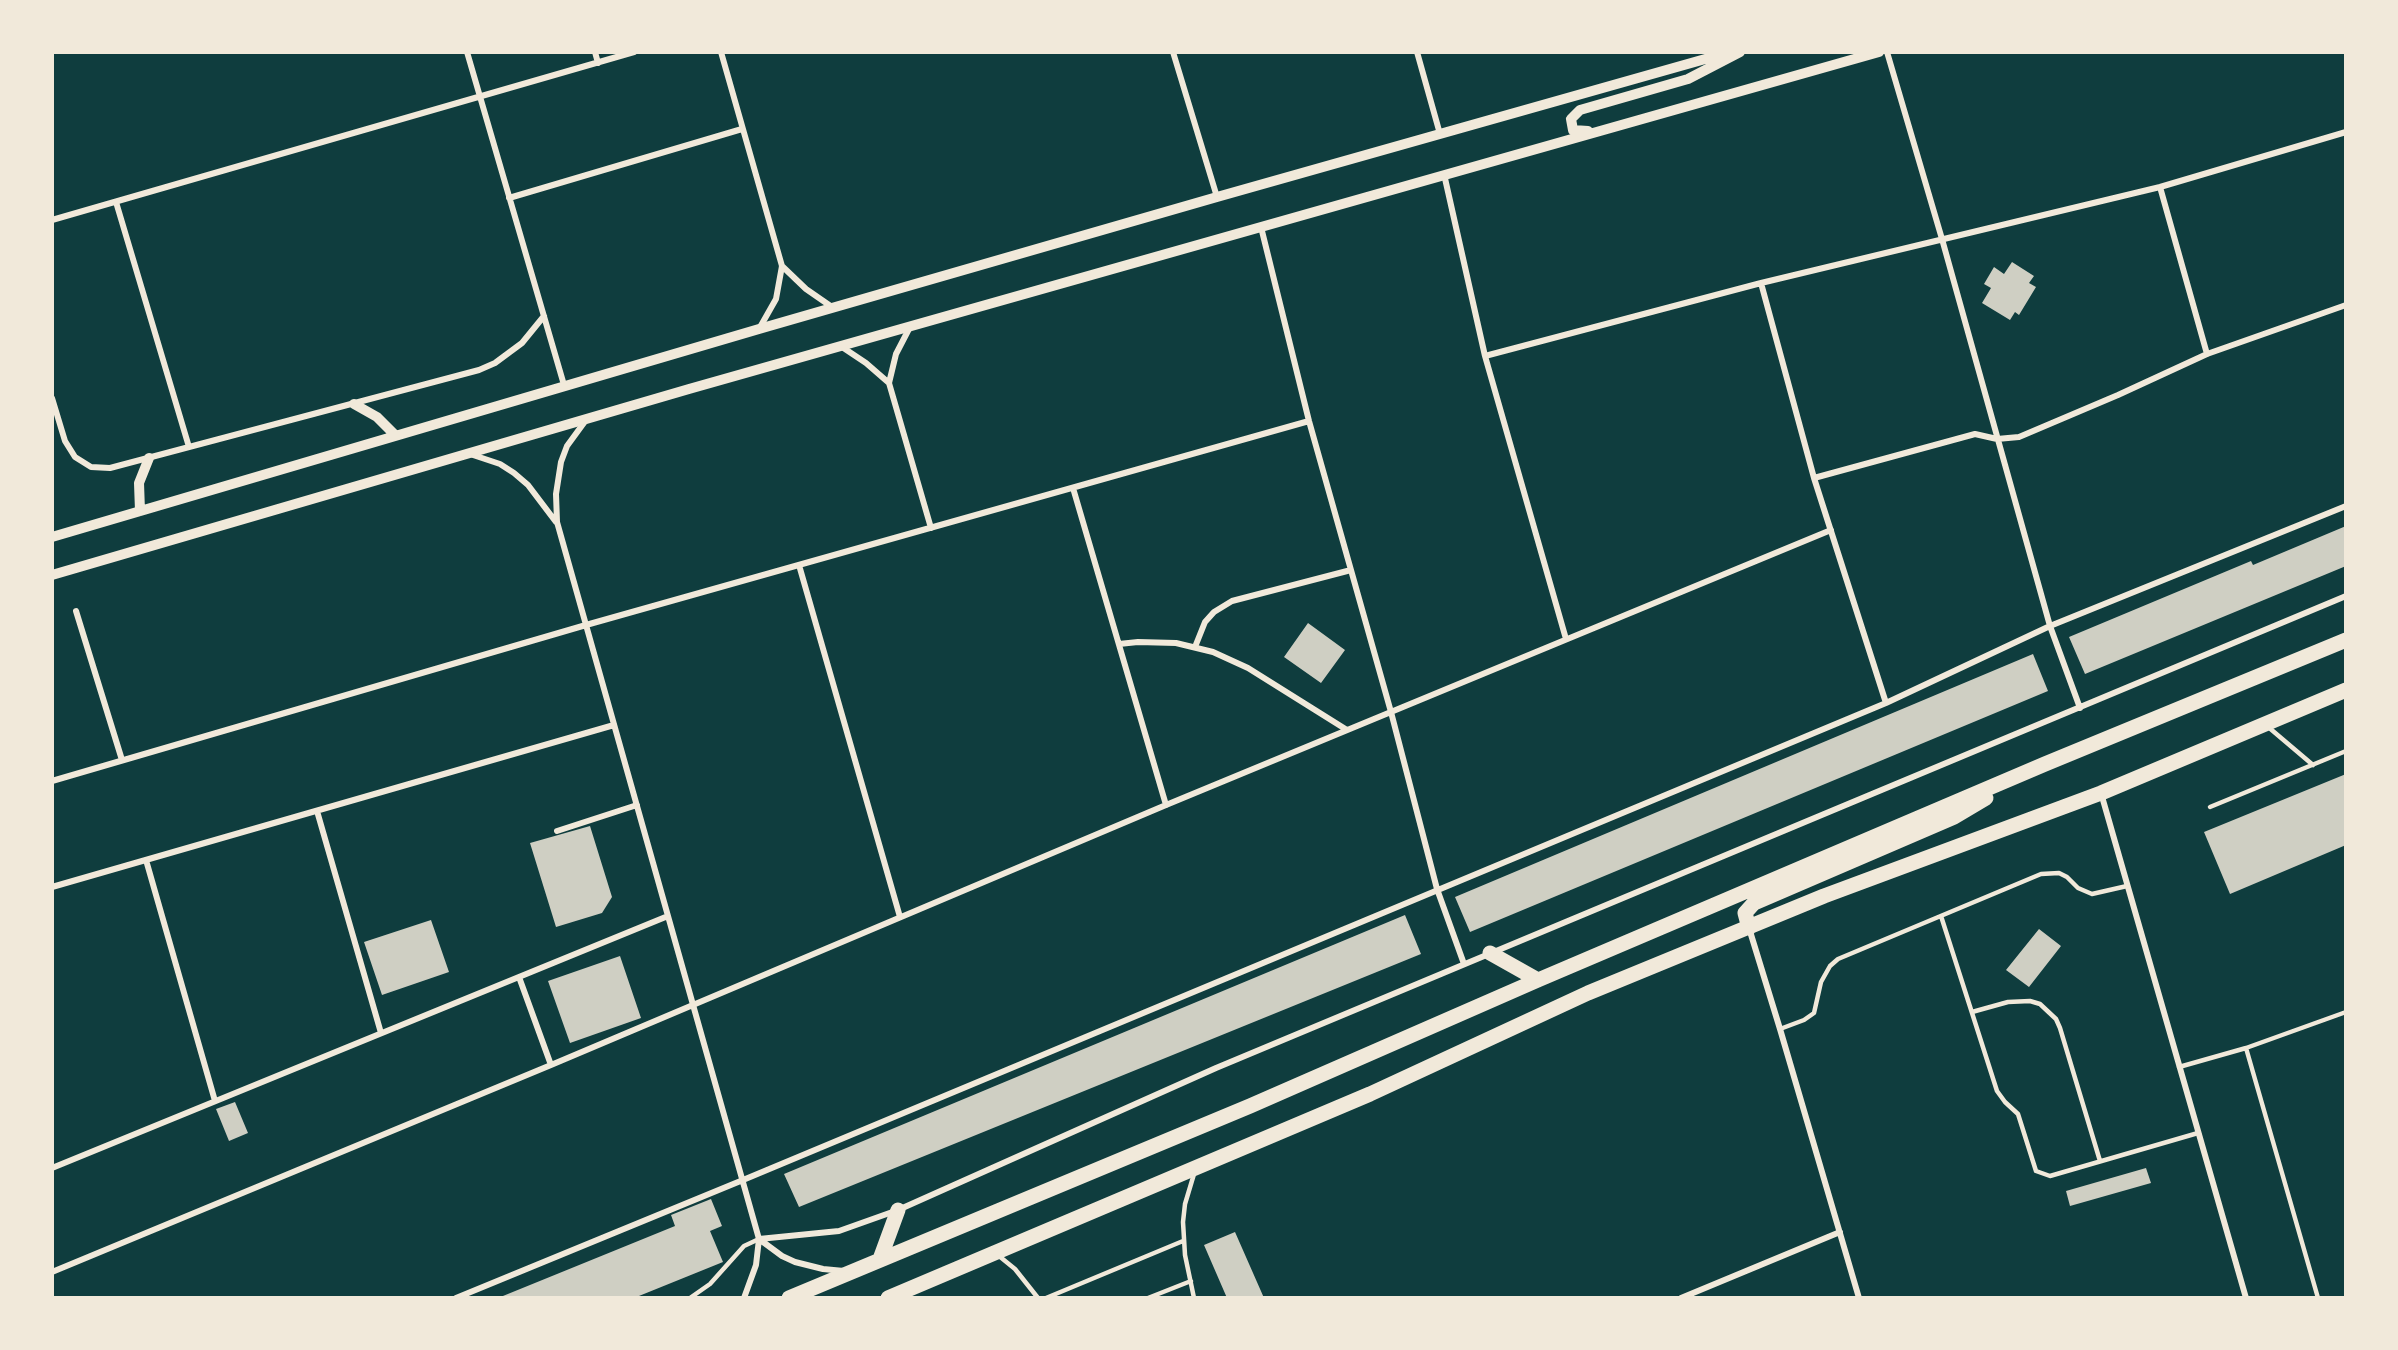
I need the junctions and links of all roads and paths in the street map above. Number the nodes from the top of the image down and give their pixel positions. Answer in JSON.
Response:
{"nodes":[{"id":1,"x":467,"y":52,"type":"edge"},
{"id":2,"x":595,"y":52,"type":"edge"},
{"id":3,"x":634,"y":52,"type":"edge"},
{"id":4,"x":721,"y":52,"type":"edge"},
{"id":5,"x":1173,"y":52,"type":"edge"},
{"id":6,"x":1417,"y":52,"type":"edge"},
{"id":7,"x":1730,"y":52,"type":"edge"},
{"id":8,"x":1740,"y":52,"type":"edge"},
{"id":9,"x":1878,"y":52,"type":"edge"},
{"id":10,"x":1887,"y":52,"type":"edge"},
{"id":11,"x":598,"y":63,"type":"junction"},
{"id":12,"x":480,"y":97,"type":"junction"},
{"id":13,"x":742,"y":129,"type":"junction"},
{"id":14,"x":1595,"y":132,"type":"junction"},
{"id":15,"x":2346,"y":132,"type":"edge"},
{"id":16,"x":1440,"y":134,"type":"junction"},
{"id":17,"x":1444,"y":174,"type":"junction"},
{"id":18,"x":2160,"y":187,"type":"junction"},
{"id":19,"x":1217,"y":197,"type":"junction"},
{"id":20,"x":509,"y":198,"type":"junction"},
{"id":21,"x":116,"y":202,"type":"junction"},
{"id":22,"x":52,"y":220,"type":"edge"},
{"id":23,"x":1262,"y":227,"type":"junction"},
{"id":24,"x":1942,"y":239,"type":"junction"},
{"id":25,"x":782,"y":266,"type":"junction"},
{"id":26,"x":1761,"y":283,"type":"junction"},
{"id":27,"x":2346,"y":304,"type":"edge"},
{"id":28,"x":833,"y":308,"type":"junction"},
{"id":29,"x":544,"y":316,"type":"junction"},
{"id":30,"x":909,"y":327,"type":"junction"},
{"id":31,"x":759,"y":328,"type":"junction"},
{"id":32,"x":840,"y":346,"type":"junction"},
{"id":33,"x":2207,"y":354,"type":"junction"},
{"id":34,"x":1485,"y":356,"type":"junction"},
{"id":35,"x":889,"y":383,"type":"junction"},
{"id":36,"x":564,"y":385,"type":"junction"},
{"id":37,"x":52,"y":399,"type":"edge"},
{"id":38,"x":354,"y":404,"type":"junction"},
{"id":39,"x":586,"y":419,"type":"junction"},
{"id":40,"x":1309,"y":421,"type":"junction"},
{"id":41,"x":395,"y":435,"type":"junction"},
{"id":42,"x":1997,"y":439,"type":"junction"},
{"id":43,"x":189,"y":447,"type":"junction"},
{"id":44,"x":467,"y":453,"type":"junction"},
{"id":45,"x":149,"y":458,"type":"junction"},
{"id":46,"x":1814,"y":478,"type":"junction"},
{"id":47,"x":1072,"y":488,"type":"junction"},
{"id":48,"x":2346,"y":506,"type":"edge"},
{"id":49,"x":140,"y":511,"type":"junction"},
{"id":50,"x":557,"y":522,"type":"junction"},
{"id":51,"x":931,"y":528,"type":"junction"},
{"id":52,"x":1831,"y":530,"type":"junction"},
{"id":53,"x":52,"y":537,"type":"edge"},
{"id":54,"x":799,"y":565,"type":"junction"},
{"id":55,"x":1351,"y":570,"type":"junction"},
{"id":56,"x":52,"y":575,"type":"edge"},
{"id":57,"x":2346,"y":596,"type":"edge"},
{"id":58,"x":76,"y":611,"type":"dead end"},
{"id":59,"x":586,"y":625,"type":"junction"},
{"id":60,"x":2050,"y":626,"type":"junction"},
{"id":61,"x":1566,"y":639,"type":"junction"},
{"id":62,"x":2346,"y":640,"type":"edge"},
{"id":63,"x":1119,"y":644,"type":"junction"},
{"id":64,"x":1195,"y":647,"type":"junction"},
{"id":65,"x":2346,"y":690,"type":"edge"},
{"id":66,"x":1886,"y":703,"type":"junction"},
{"id":67,"x":2080,"y":708,"type":"junction"},
{"id":68,"x":1391,"y":712,"type":"junction"},
{"id":69,"x":2265,"y":724,"type":"junction"},
{"id":70,"x":614,"y":725,"type":"junction"},
{"id":71,"x":1347,"y":730,"type":"junction"},
{"id":72,"x":2346,"y":751,"type":"edge"},
{"id":73,"x":122,"y":760,"type":"junction"},
{"id":74,"x":2045,"y":764,"type":"junction"},
{"id":75,"x":2313,"y":765,"type":"junction"},
{"id":76,"x":52,"y":781,"type":"edge"},
{"id":77,"x":2101,"y":793,"type":"junction"},
{"id":78,"x":637,"y":805,"type":"junction"},
{"id":79,"x":1166,"y":805,"type":"junction"},
{"id":80,"x":2210,"y":807,"type":"dead end"},
{"id":81,"x":317,"y":811,"type":"junction"},
{"id":82,"x":557,"y":831,"type":"dead end"},
{"id":83,"x":146,"y":860,"type":"junction"},
{"id":84,"x":2127,"y":885,"type":"junction"},
{"id":85,"x":52,"y":887,"type":"edge"},
{"id":86,"x":1437,"y":889,"type":"junction"},
{"id":87,"x":668,"y":916,"type":"junction"},
{"id":88,"x":900,"y":916,"type":"junction"},
{"id":89,"x":1941,"y":916,"type":"junction"},
{"id":90,"x":1749,"y":928,"type":"junction"},
{"id":91,"x":1490,"y":953,"type":"junction"},
{"id":92,"x":1464,"y":964,"type":"junction"},
{"id":93,"x":519,"y":977,"type":"junction"},
{"id":94,"x":1538,"y":980,"type":"junction"},
{"id":95,"x":693,"y":1004,"type":"junction"},
{"id":96,"x":1972,"y":1012,"type":"junction"},
{"id":97,"x":2346,"y":1012,"type":"edge"},
{"id":98,"x":1780,"y":1029,"type":"junction"},
{"id":99,"x":381,"y":1033,"type":"junction"},
{"id":100,"x":2246,"y":1048,"type":"junction"},
{"id":101,"x":551,"y":1065,"type":"junction"},
{"id":102,"x":2180,"y":1068,"type":"junction"},
{"id":103,"x":215,"y":1101,"type":"junction"},
{"id":104,"x":2198,"y":1132,"type":"junction"},
{"id":105,"x":2100,"y":1161,"type":"junction"},
{"id":106,"x":52,"y":1168,"type":"edge"},
{"id":107,"x":1196,"y":1168,"type":"junction"},
{"id":108,"x":743,"y":1180,"type":"junction"},
{"id":109,"x":898,"y":1210,"type":"junction"},
{"id":110,"x":1840,"y":1232,"type":"junction"},
{"id":111,"x":759,"y":1239,"type":"junction"},
{"id":112,"x":1183,"y":1241,"type":"junction"},
{"id":113,"x":994,"y":1253,"type":"junction"},
{"id":114,"x":880,"y":1259,"type":"junction"},
{"id":115,"x":851,"y":1271,"type":"junction"},
{"id":116,"x":52,"y":1272,"type":"edge"},
{"id":117,"x":1191,"y":1281,"type":"junction"},
{"id":118,"x":906,"y":1294,"type":"edge"},
{"id":119,"x":456,"y":1298,"type":"edge"},
{"id":120,"x":690,"y":1298,"type":"edge"},
{"id":121,"x":744,"y":1298,"type":"edge"},
{"id":122,"x":789,"y":1298,"type":"edge"},
{"id":123,"x":888,"y":1298,"type":"edge"},
{"id":124,"x":1038,"y":1298,"type":"edge"},
{"id":125,"x":1046,"y":1298,"type":"edge"},
{"id":126,"x":1148,"y":1298,"type":"edge"},
{"id":127,"x":1194,"y":1298,"type":"edge"},
{"id":128,"x":1681,"y":1298,"type":"edge"},
{"id":129,"x":1859,"y":1298,"type":"edge"},
{"id":130,"x":2246,"y":1298,"type":"edge"},
{"id":131,"x":2318,"y":1298,"type":"edge"}],
"edges":[{"from":1,"to":12,"type":"street"},
{"from":2,"to":11,"type":"street"},
{"from":3,"to":11,"type":"street"},
{"from":4,"to":13,"type":"street"},
{"from":5,"to":19,"type":"street"},
{"from":6,"to":16,"type":"street"},
{"from":7,"to":16,"type":"street"},
{"from":8,"to":14,"type":"street"},
{"from":9,"to":14,"type":"street"},
{"from":10,"to":24,"type":"street"},
{"from":11,"to":12,"type":"street"},
{"from":12,"to":20,"type":"street"},
{"from":12,"to":21,"type":"street"},
{"from":13,"to":20,"type":"street"},
{"from":13,"to":25,"type":"street"},
{"from":14,"to":17,"type":"street"},
{"from":15,"to":18,"type":"street"},
{"from":16,"to":19,"type":"street"},
{"from":17,"to":23,"type":"street"},
{"from":17,"to":34,"type":"street"},
{"from":18,"to":24,"type":"street"},
{"from":18,"to":33,"type":"street"},
{"from":19,"to":28,"type":"street"},
{"from":20,"to":29,"type":"street"},
{"from":21,"to":22,"type":"street"},
{"from":21,"to":43,"type":"street"},
{"from":23,"to":30,"type":"street"},
{"from":23,"to":40,"type":"street"},
{"from":24,"to":26,"type":"street"},
{"from":24,"to":42,"type":"street"},
{"from":25,"to":28,"type":"street"},
{"from":25,"to":31,"type":"street"},
{"from":26,"to":34,"type":"street"},
{"from":26,"to":46,"type":"street"},
{"from":27,"to":33,"type":"street"},
{"from":28,"to":31,"type":"street"},
{"from":29,"to":36,"type":"street"},
{"from":29,"to":38,"type":"street"},
{"from":30,"to":32,"type":"street"},
{"from":30,"to":35,"type":"street"},
{"from":31,"to":36,"type":"street"},
{"from":32,"to":35,"type":"street"},
{"from":32,"to":39,"type":"street"},
{"from":33,"to":42,"type":"street"},
{"from":34,"to":61,"type":"street"},
{"from":35,"to":51,"type":"street"},
{"from":36,"to":41,"type":"street"},
{"from":37,"to":45,"type":"street"},
{"from":38,"to":41,"type":"street"},
{"from":38,"to":43,"type":"street"},
{"from":39,"to":44,"type":"street"},
{"from":39,"to":50,"type":"street"},
{"from":40,"to":47,"type":"street"},
{"from":40,"to":55,"type":"street"},
{"from":41,"to":49,"type":"street"},
{"from":42,"to":46,"type":"street"},
{"from":42,"to":60,"type":"street"},
{"from":43,"to":45,"type":"street"},
{"from":44,"to":50,"type":"street"},
{"from":44,"to":56,"type":"street"},
{"from":45,"to":49,"type":"street"},
{"from":46,"to":52,"type":"street"},
{"from":47,"to":51,"type":"street"},
{"from":47,"to":63,"type":"street"},
{"from":48,"to":60,"type":"street"},
{"from":49,"to":53,"type":"street"},
{"from":50,"to":59,"type":"street"},
{"from":51,"to":54,"type":"street"},
{"from":52,"to":61,"type":"street"},
{"from":52,"to":66,"type":"street"},
{"from":54,"to":59,"type":"street"},
{"from":54,"to":88,"type":"street"},
{"from":55,"to":64,"type":"street"},
{"from":55,"to":68,"type":"street"},
{"from":57,"to":67,"type":"street"},
{"from":58,"to":73,"type":"street"},
{"from":59,"to":70,"type":"street"},
{"from":59,"to":73,"type":"street"},
{"from":60,"to":66,"type":"street"},
{"from":60,"to":67,"type":"street"},
{"from":61,"to":68,"type":"street"},
{"from":62,"to":74,"type":"main road"},
{"from":63,"to":64,"type":"street"},
{"from":63,"to":79,"type":"street"},
{"from":64,"to":71,"type":"street"},
{"from":65,"to":69,"type":"main road"},
{"from":66,"to":86,"type":"street"},
{"from":67,"to":91,"type":"street"},
{"from":68,"to":71,"type":"street"},
{"from":68,"to":86,"type":"street"},
{"from":69,"to":75,"type":"lane"},
{"from":69,"to":77,"type":"main road"},
{"from":70,"to":78,"type":"street"},
{"from":70,"to":81,"type":"street"},
{"from":71,"to":79,"type":"street"},
{"from":72,"to":75,"type":"lane"},
{"from":73,"to":76,"type":"street"},
{"from":74,"to":90,"type":"main road"},
{"from":74,"to":94,"type":"main road"},
{"from":75,"to":80,"type":"lane"},
{"from":77,"to":84,"type":"street"},
{"from":77,"to":90,"type":"main road"},
{"from":78,"to":82,"type":"street"},
{"from":78,"to":87,"type":"street"},
{"from":79,"to":88,"type":"street"},
{"from":81,"to":83,"type":"street"},
{"from":81,"to":99,"type":"street"},
{"from":83,"to":85,"type":"street"},
{"from":83,"to":103,"type":"street"},
{"from":84,"to":89,"type":"lane"},
{"from":84,"to":102,"type":"street"},
{"from":86,"to":92,"type":"street"},
{"from":86,"to":108,"type":"street"},
{"from":87,"to":93,"type":"street"},
{"from":87,"to":95,"type":"street"},
{"from":88,"to":95,"type":"street"},
{"from":89,"to":96,"type":"lane"},
{"from":89,"to":98,"type":"lane"},
{"from":90,"to":98,"type":"street"},
{"from":90,"to":107,"type":"main road"},
{"from":91,"to":92,"type":"street"},
{"from":91,"to":94,"type":"main road"},
{"from":92,"to":109,"type":"street"},
{"from":93,"to":99,"type":"street"},
{"from":93,"to":101,"type":"street"},
{"from":94,"to":114,"type":"main road"},
{"from":95,"to":101,"type":"street"},
{"from":95,"to":108,"type":"street"},
{"from":96,"to":105,"type":"lane"},
{"from":96,"to":105,"type":"lane"},
{"from":97,"to":100,"type":"lane"},
{"from":98,"to":110,"type":"street"},
{"from":99,"to":103,"type":"street"},
{"from":100,"to":102,"type":"lane"},
{"from":100,"to":131,"type":"lane"},
{"from":101,"to":116,"type":"street"},
{"from":102,"to":104,"type":"street"},
{"from":103,"to":106,"type":"street"},
{"from":104,"to":105,"type":"lane"},
{"from":104,"to":130,"type":"street"},
{"from":107,"to":112,"type":"lane"},
{"from":107,"to":113,"type":"main road"},
{"from":108,"to":111,"type":"street"},
{"from":108,"to":119,"type":"street"},
{"from":109,"to":111,"type":"street"},
{"from":109,"to":114,"type":"main road"},
{"from":110,"to":128,"type":"street"},
{"from":110,"to":129,"type":"street"},
{"from":111,"to":115,"type":"street"},
{"from":111,"to":120,"type":"lane"},
{"from":111,"to":121,"type":"street"},
{"from":112,"to":117,"type":"lane"},
{"from":112,"to":125,"type":"lane"},
{"from":113,"to":118,"type":"main road"},
{"from":113,"to":124,"type":"lane"},
{"from":114,"to":115,"type":"main road"},
{"from":115,"to":122,"type":"main road"},
{"from":117,"to":126,"type":"lane"},
{"from":117,"to":127,"type":"lane"},
{"from":118,"to":123,"type":"main road"}]}
